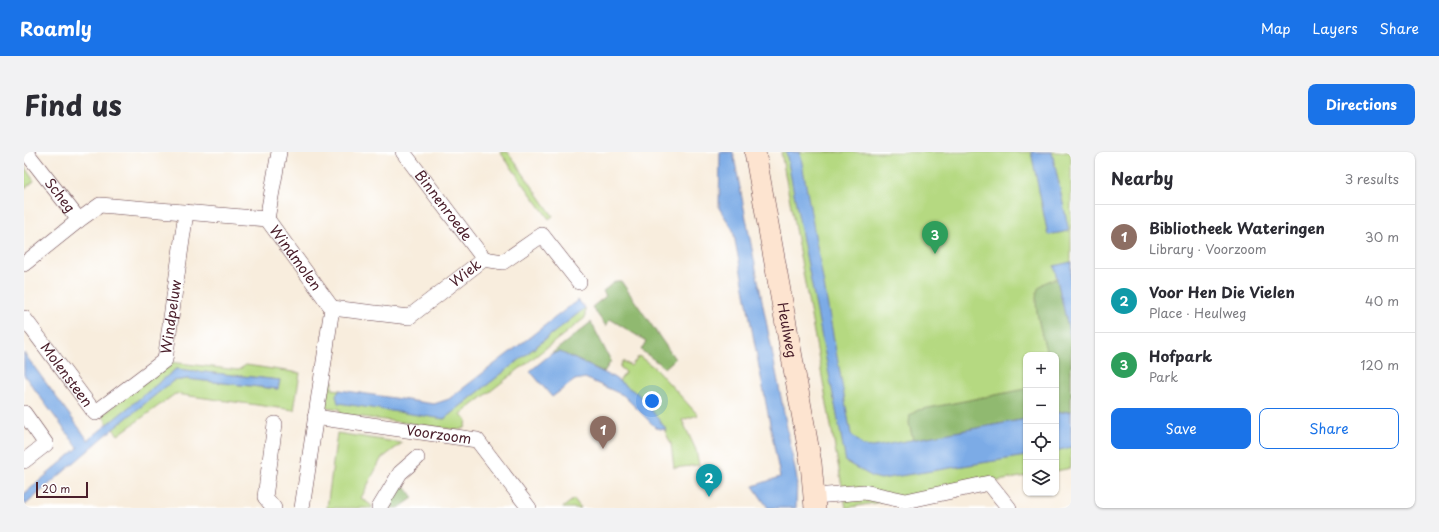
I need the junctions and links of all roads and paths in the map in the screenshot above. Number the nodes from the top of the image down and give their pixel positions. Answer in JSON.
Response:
{"nodes":[{"id":1,"x":26,"y":152,"type":"edge"},
{"id":2,"x":279,"y":152,"type":"edge"},
{"id":3,"x":403,"y":152,"type":"edge"},
{"id":4,"x":755,"y":152,"type":"edge"},
{"id":5,"x":186,"y":212,"type":"junction"},
{"id":6,"x":79,"y":220,"type":"junction"},
{"id":7,"x":267,"y":220,"type":"junction"},
{"id":8,"x":484,"y":259,"type":"junction"},
{"id":9,"x":24,"y":264,"type":"edge"},
{"id":10,"x":579,"y":282,"type":"dead end"},
{"id":11,"x":332,"y":308,"type":"junction"},
{"id":12,"x":24,"y":318,"type":"edge"},
{"id":13,"x":24,"y":413,"type":"edge"},
{"id":14,"x":95,"y":413,"type":"joint"},
{"id":15,"x":315,"y":417,"type":"junction"},
{"id":16,"x":275,"y":424,"type":"dead end"},
{"id":17,"x":417,"y":458,"type":"dead end"},
{"id":18,"x":24,"y":461,"type":"edge"},
{"id":19,"x":815,"y":502,"type":"edge"},
{"id":20,"x":274,"y":508,"type":"edge"},
{"id":21,"x":302,"y":508,"type":"edge"},
{"id":22,"x":379,"y":508,"type":"edge"},
{"id":23,"x":529,"y":508,"type":"edge"},
{"id":24,"x":1009,"y":508,"type":"edge"}],
"edges":[{"from":1,"to":6,"type":"street","name":"Scheg"},
{"from":2,"to":7,"type":"street"},
{"from":3,"to":8,"type":"street","name":"Binnenroede"},
{"from":4,"to":19,"type":"main road","name":"Heulweg"},
{"from":5,"to":6,"type":"street","name":"Windmolen"},
{"from":5,"to":7,"type":"street","name":"Windmolen"},
{"from":5,"to":14,"type":"street","name":"Windpeluw"},
{"from":6,"to":9,"type":"street","name":"Windmolen"},
{"from":7,"to":11,"type":"street","name":"Windmolen"},
{"from":8,"to":10,"type":"street","name":"Wiek"},
{"from":8,"to":11,"type":"street","name":"Wiek"},
{"from":11,"to":15,"type":"street"},
{"from":12,"to":14,"type":"street","name":"Molensteen"},
{"from":13,"to":18,"type":"street"},
{"from":15,"to":21,"type":"street"},
{"from":15,"to":23,"type":"street","name":"Voorzoom"},
{"from":16,"to":20,"type":"street"},
{"from":17,"to":22,"type":"street"},
{"from":19,"to":24,"type":"street"}]}
